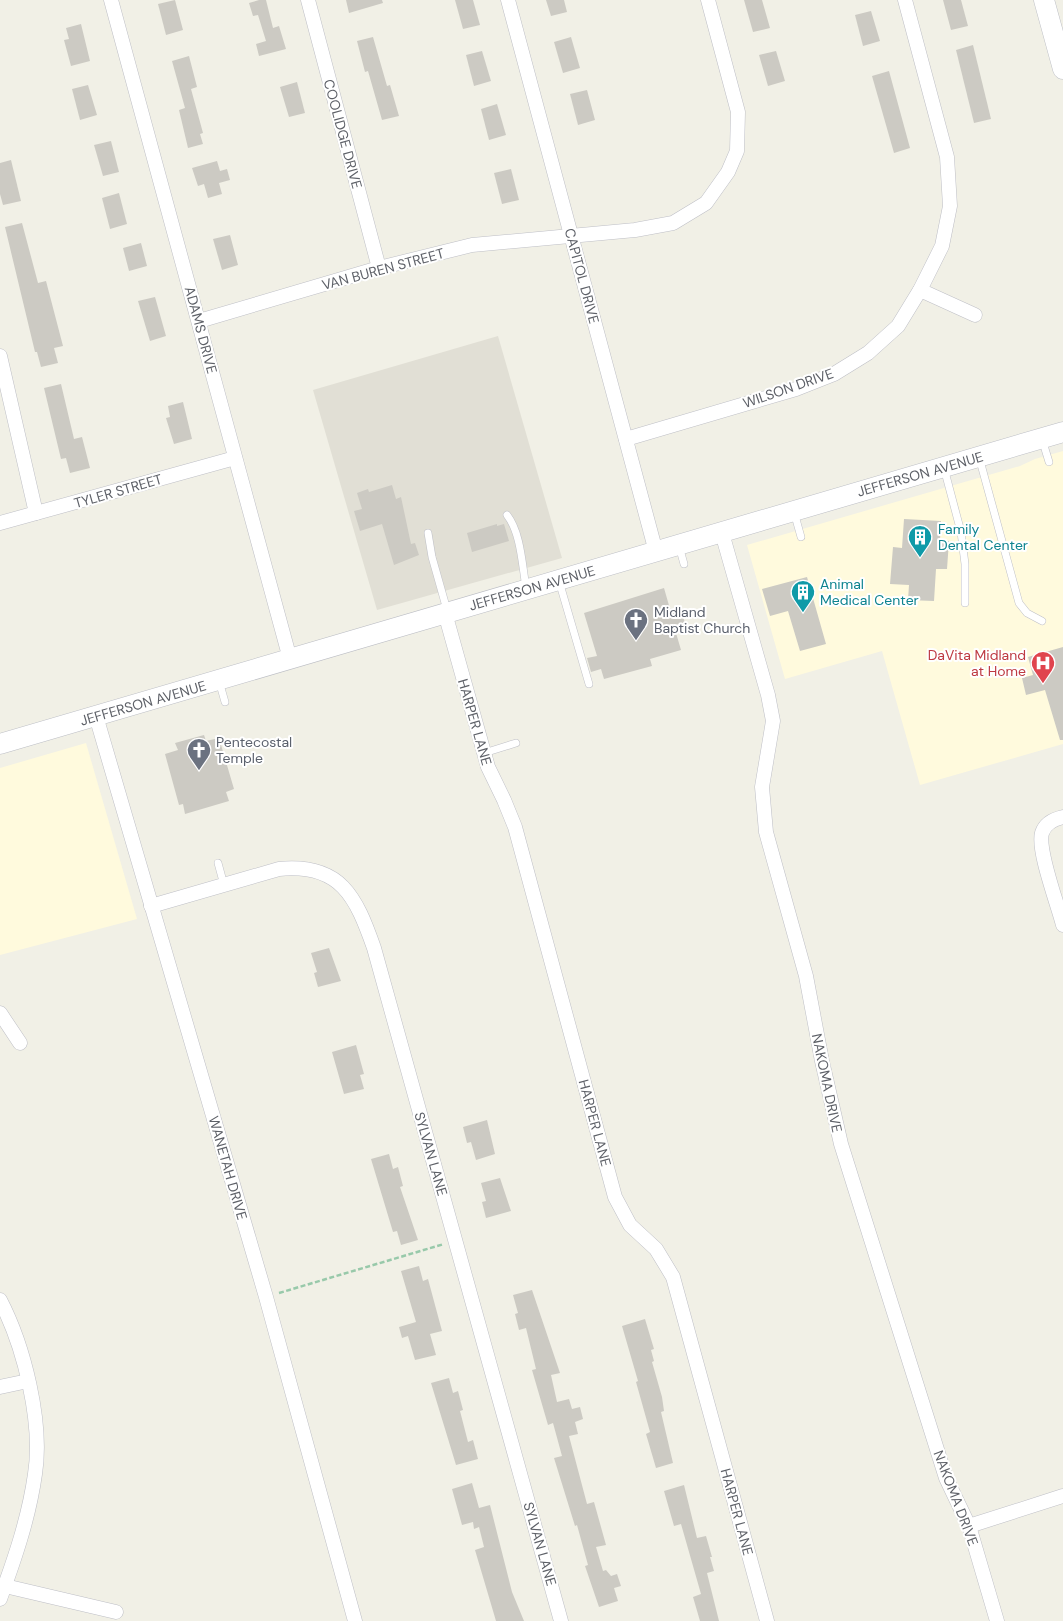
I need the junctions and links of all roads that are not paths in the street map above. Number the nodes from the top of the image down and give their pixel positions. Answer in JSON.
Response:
{"nodes":[{"id":1,"x":111,"y":0,"type":"edge"},
{"id":2,"x":308,"y":0,"type":"edge"},
{"id":3,"x":508,"y":0,"type":"edge"},
{"id":4,"x":708,"y":0,"type":"edge"},
{"id":5,"x":905,"y":0,"type":"edge"},
{"id":6,"x":1044,"y":0,"type":"edge"},
{"id":7,"x":1063,"y":69,"type":"edge"},
{"id":8,"x":572,"y":237,"type":"junction"},
{"id":9,"x":379,"y":268,"type":"junction"},
{"id":10,"x":920,"y":290,"type":"junction"},
{"id":11,"x":975,"y":315,"type":"dead end"},
{"id":12,"x":199,"y":321,"type":"junction"},
{"id":13,"x":0,"y":356,"type":"edge"},
{"id":14,"x":1063,"y":432,"type":"edge"},
{"id":15,"x":1042,"y":438,"type":"junction"},
{"id":16,"x":626,"y":439,"type":"junction"},
{"id":17,"x":979,"y":457,"type":"junction"},
{"id":18,"x":235,"y":458,"type":"junction"},
{"id":19,"x":1049,"y":462,"type":"dead end"},
{"id":20,"x":944,"y":467,"type":"junction"},
{"id":21,"x":794,"y":511,"type":"junction"},
{"id":22,"x":36,"y":514,"type":"junction"},
{"id":23,"x":507,"y":515,"type":"dead end"},
{"id":24,"x":0,"y":523,"type":"edge"},
{"id":25,"x":428,"y":533,"type":"dead end"},
{"id":26,"x":722,"y":533,"type":"junction"},
{"id":27,"x":801,"y":537,"type":"dead end"},
{"id":28,"x":656,"y":552,"type":"junction"},
{"id":29,"x":559,"y":580,"type":"junction"},
{"id":30,"x":527,"y":590,"type":"junction"},
{"id":31,"x":965,"y":603,"type":"dead end"},
{"id":32,"x":446,"y":613,"type":"junction"},
{"id":33,"x":1042,"y":621,"type":"dead end"},
{"id":34,"x":290,"y":659,"type":"junction"},
{"id":35,"x":218,"y":680,"type":"junction"},
{"id":36,"x":587,"y":682,"type":"dead end"},
{"id":37,"x":225,"y":702,"type":"dead end"},
{"id":38,"x":96,"y":716,"type":"junction"},
{"id":39,"x":516,"y":743,"type":"dead end"},
{"id":40,"x":0,"y":744,"type":"edge"},
{"id":41,"x":484,"y":753,"type":"junction"},
{"id":42,"x":1063,"y":817,"type":"edge"},
{"id":43,"x":218,"y":863,"type":"dead end"},
{"id":44,"x":224,"y":885,"type":"junction"},
{"id":45,"x":151,"y":906,"type":"junction"},
{"id":46,"x":1063,"y":925,"type":"edge"},
{"id":47,"x":0,"y":1013,"type":"edge"},
{"id":48,"x":20,"y":1044,"type":"dead end"},
{"id":49,"x":0,"y":1300,"type":"edge"},
{"id":50,"x":28,"y":1381,"type":"junction"},
{"id":51,"x":0,"y":1387,"type":"edge"},
{"id":52,"x":1063,"y":1496,"type":"edge"},
{"id":53,"x":969,"y":1526,"type":"junction"},
{"id":54,"x":2,"y":1593,"type":"edge"},
{"id":55,"x":116,"y":1612,"type":"dead end"},
{"id":56,"x":355,"y":1621,"type":"edge"},
{"id":57,"x":561,"y":1621,"type":"edge"},
{"id":58,"x":767,"y":1621,"type":"edge"},
{"id":59,"x":997,"y":1621,"type":"edge"}],
"edges":[{"from":1,"to":12,"type":"street","name":"ADAMS DRIVE"},
{"from":2,"to":9,"type":"street","name":"COOLIDGE DRIVE"},
{"from":3,"to":8,"type":"street","name":"CAPITOL DRIVE"},
{"from":4,"to":8,"type":"street","name":"VAN BUREN STREET"},
{"from":5,"to":10,"type":"street","name":"WILSON DRIVE"},
{"from":6,"to":7,"type":"street"},
{"from":8,"to":9,"type":"street","name":"VAN BUREN STREET"},
{"from":8,"to":16,"type":"street","name":"CAPITOL DRIVE"},
{"from":9,"to":12,"type":"street","name":"VAN BUREN STREET"},
{"from":10,"to":11,"type":"street"},
{"from":10,"to":16,"type":"street","name":"WILSON DRIVE"},
{"from":12,"to":18,"type":"street","name":"ADAMS DRIVE"},
{"from":13,"to":22,"type":"street"},
{"from":14,"to":15,"type":"street","name":"JEFFERSON AVENUE"},
{"from":15,"to":17,"type":"street","name":"JEFFERSON AVENUE"},
{"from":15,"to":19,"type":"lane"},
{"from":16,"to":28,"type":"street","name":"CAPITOL DRIVE"},
{"from":17,"to":20,"type":"street","name":"JEFFERSON AVENUE"},
{"from":17,"to":33,"type":"lane"},
{"from":18,"to":22,"type":"street","name":"TYLER STREET"},
{"from":18,"to":34,"type":"street","name":"ADAMS DRIVE"},
{"from":20,"to":21,"type":"street","name":"JEFFERSON AVENUE"},
{"from":20,"to":31,"type":"lane"},
{"from":21,"to":26,"type":"street","name":"JEFFERSON AVENUE"},
{"from":21,"to":27,"type":"lane"},
{"from":22,"to":24,"type":"street","name":"TYLER STREET"},
{"from":23,"to":30,"type":"lane"},
{"from":25,"to":32,"type":"lane"},
{"from":26,"to":28,"type":"street","name":"JEFFERSON AVENUE"},
{"from":26,"to":53,"type":"street","name":"NAKOMA DRIVE"},
{"from":28,"to":29,"type":"street","name":"JEFFERSON AVENUE"},
{"from":29,"to":30,"type":"street","name":"JEFFERSON AVENUE"},
{"from":29,"to":36,"type":"lane"},
{"from":30,"to":32,"type":"street","name":"JEFFERSON AVENUE"},
{"from":32,"to":34,"type":"street","name":"JEFFERSON AVENUE"},
{"from":32,"to":41,"type":"street","name":"HARPER LANE"},
{"from":34,"to":35,"type":"street","name":"JEFFERSON AVENUE"},
{"from":35,"to":37,"type":"lane"},
{"from":35,"to":38,"type":"street","name":"JEFFERSON AVENUE"},
{"from":38,"to":40,"type":"street","name":"JEFFERSON AVENUE"},
{"from":38,"to":45,"type":"street","name":"WANETAH DRIVE"},
{"from":39,"to":41,"type":"lane"},
{"from":41,"to":58,"type":"street","name":"HARPER LANE"},
{"from":42,"to":46,"type":"street"},
{"from":43,"to":44,"type":"lane"},
{"from":44,"to":45,"type":"street","name":"SYLVAN LANE"},
{"from":44,"to":57,"type":"street","name":"SYLVAN LANE"},
{"from":45,"to":56,"type":"street","name":"WANETAH DRIVE"},
{"from":47,"to":48,"type":"street"},
{"from":49,"to":50,"type":"street"},
{"from":50,"to":51,"type":"street"},
{"from":50,"to":54,"type":"street"},
{"from":52,"to":53,"type":"street"},
{"from":53,"to":59,"type":"street","name":"NAKOMA DRIVE"},
{"from":54,"to":55,"type":"street"}]}
